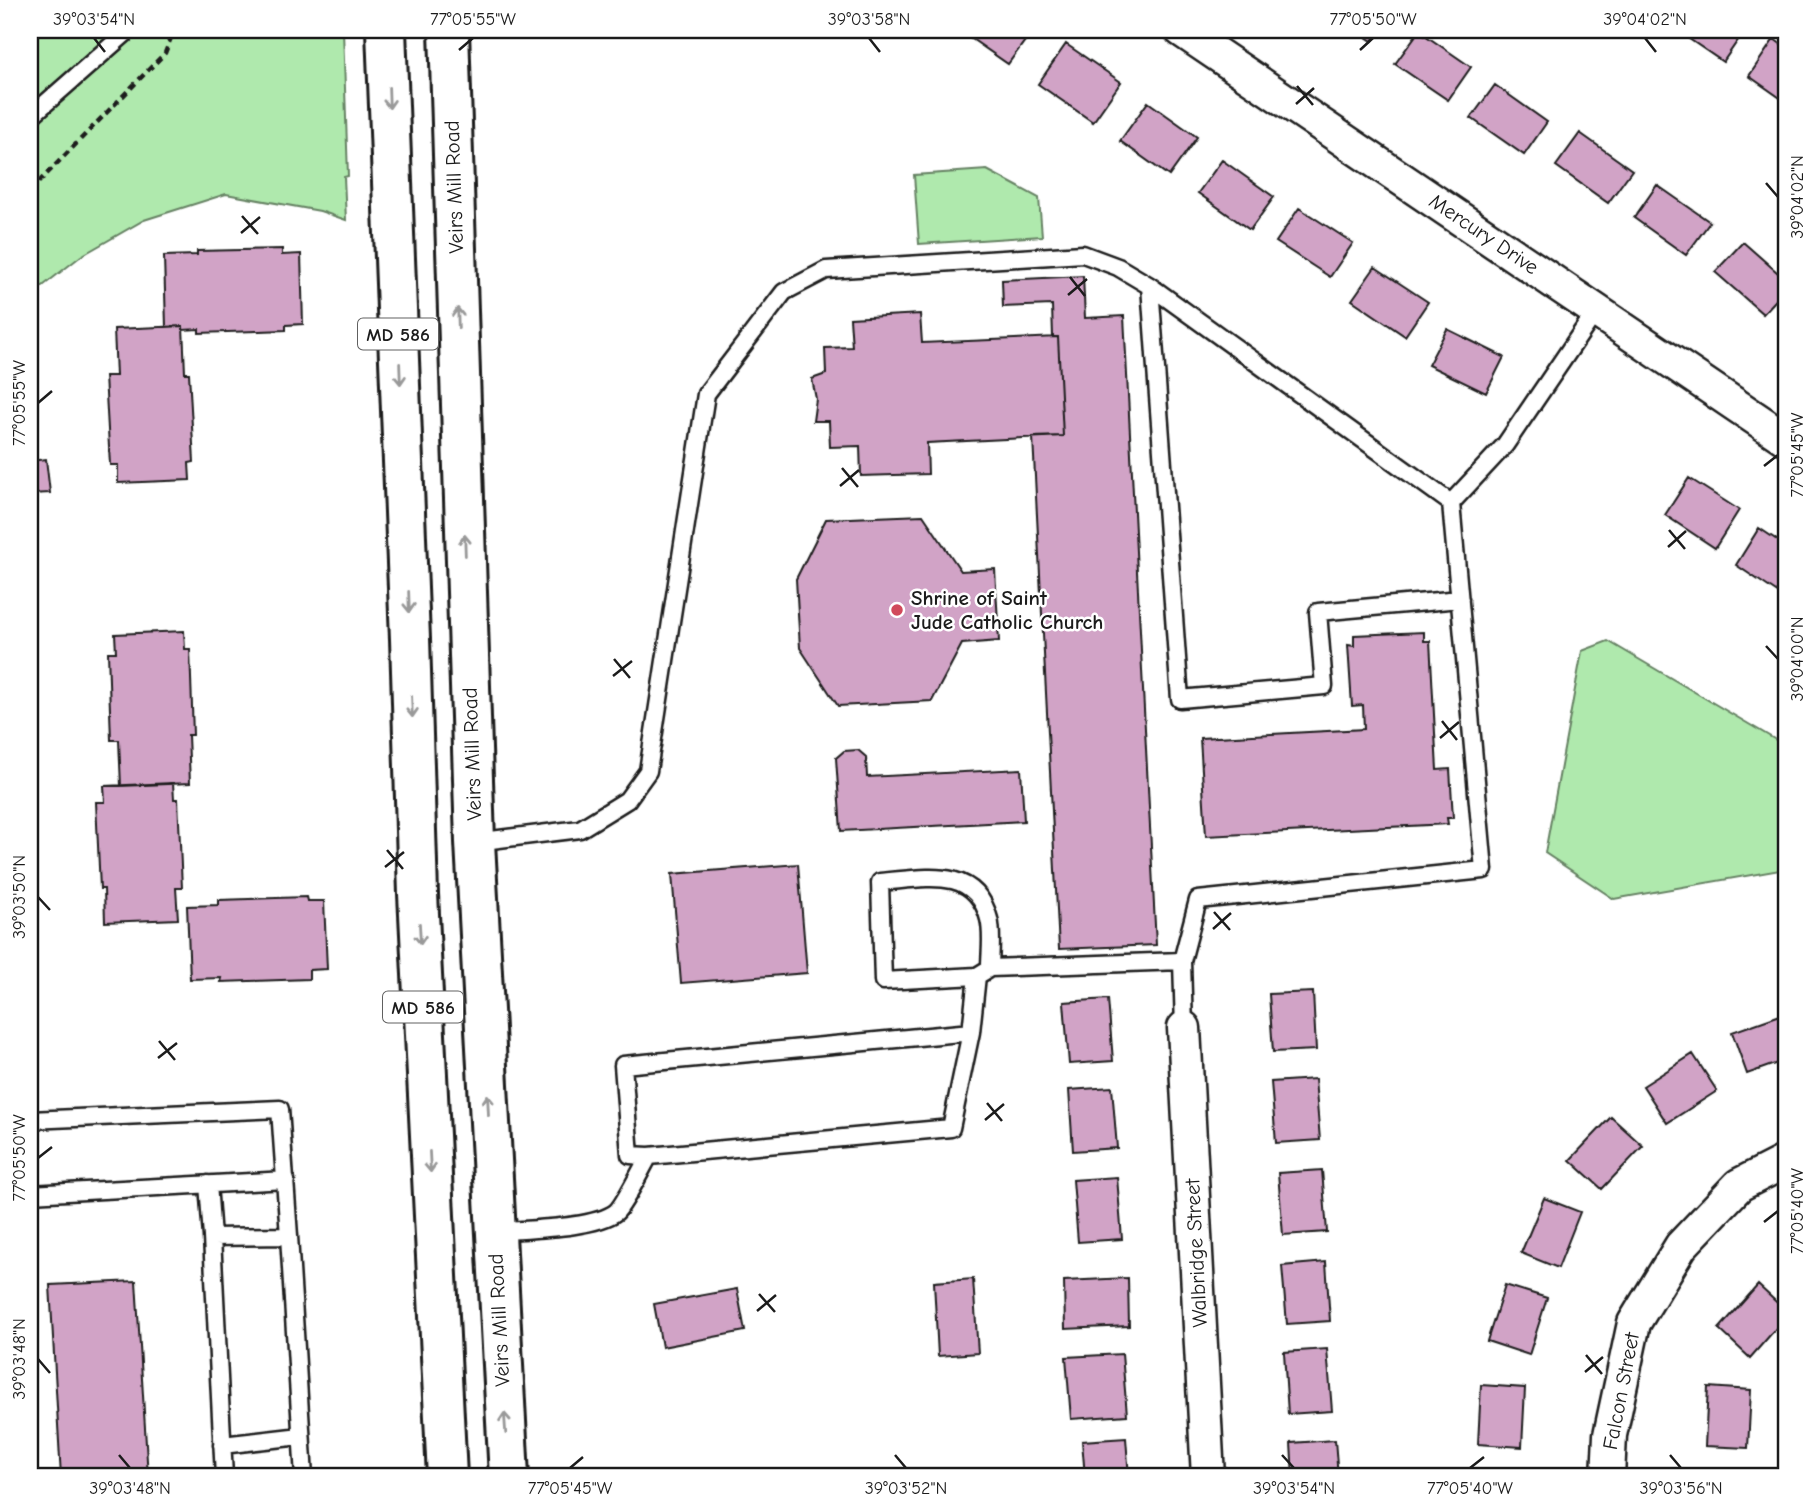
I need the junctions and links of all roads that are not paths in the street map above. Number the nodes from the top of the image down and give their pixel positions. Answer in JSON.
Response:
{"nodes":[{"id":1,"x":129,"y":30,"type":"edge"},
{"id":2,"x":386,"y":30,"type":"edge"},
{"id":3,"x":449,"y":30,"type":"edge"},
{"id":4,"x":1181,"y":30,"type":"edge"},
{"id":5,"x":30,"y":117,"type":"edge"},
{"id":6,"x":1150,"y":286,"type":"junction"},
{"id":7,"x":1596,"y":311,"type":"junction"},
{"id":8,"x":1786,"y":439,"type":"edge"},
{"id":9,"x":1451,"y":503,"type":"junction"},
{"id":10,"x":1460,"y":599,"type":"junction"},
{"id":11,"x":475,"y":842,"type":"junction"},
{"id":12,"x":1182,"y":961,"type":"junction"},
{"id":13,"x":984,"y":972,"type":"junction"},
{"id":14,"x":1184,"y":1028,"type":"joint"},
{"id":15,"x":971,"y":1032,"type":"junction"},
{"id":16,"x":30,"y":1120,"type":"edge"},
{"id":17,"x":649,"y":1156,"type":"junction"},
{"id":18,"x":1786,"y":1161,"type":"edge"},
{"id":19,"x":286,"y":1180,"type":"junction"},
{"id":20,"x":208,"y":1184,"type":"junction"},
{"id":21,"x":30,"y":1194,"type":"edge"},
{"id":22,"x":494,"y":1232,"type":"junction"},
{"id":23,"x":289,"y":1236,"type":"junction"},
{"id":24,"x":212,"y":1237,"type":"junction"},
{"id":25,"x":502,"y":1369,"type":"junction"},
{"id":26,"x":440,"y":1374,"type":"junction"},
{"id":27,"x":301,"y":1436,"type":"junction"},
{"id":28,"x":222,"y":1446,"type":"junction"},
{"id":29,"x":224,"y":1477,"type":"edge"},
{"id":30,"x":304,"y":1477,"type":"edge"},
{"id":31,"x":447,"y":1477,"type":"edge"},
{"id":32,"x":509,"y":1477,"type":"edge"},
{"id":33,"x":1208,"y":1477,"type":"edge"},
{"id":34,"x":1608,"y":1477,"type":"edge"}],
"edges":[{"from":1,"to":5,"type":"lane"},
{"from":2,"to":26,"type":"main road","number":"MD 586","one_way":true},
{"from":11,"to":3,"type":"main road","name":"Veirs Mill Road","number":"MD 586","one_way":true},
{"from":4,"to":7,"type":"street","name":"Mercury Drive"},
{"from":6,"to":9,"type":"lane"},
{"from":6,"to":10,"type":"lane"},
{"from":6,"to":11,"type":"lane"},
{"from":7,"to":8,"type":"street","name":"Mercury Drive"},
{"from":7,"to":9,"type":"lane"},
{"from":9,"to":10,"type":"lane"},
{"from":10,"to":12,"type":"lane"},
{"from":22,"to":11,"type":"main road","name":"Veirs Mill Road","number":"MD 586","one_way":true},
{"from":12,"to":13,"type":"lane"},
{"from":12,"to":14,"type":"lane"},
{"from":13,"to":13,"type":"lane"},
{"from":13,"to":15,"type":"lane"},
{"from":14,"to":33,"type":"street","name":"Walbridge Street"},
{"from":15,"to":17,"type":"lane"},
{"from":15,"to":17,"type":"lane"},
{"from":16,"to":19,"type":"lane"},
{"from":17,"to":22,"type":"lane"},
{"from":18,"to":34,"type":"street","name":"Falcon Street"},
{"from":19,"to":20,"type":"lane"},
{"from":19,"to":23,"type":"lane"},
{"from":20,"to":21,"type":"lane"},
{"from":20,"to":24,"type":"lane"},
{"from":22,"to":25,"type":"main road","name":"Veirs Mill Road","number":"MD 586"},
{"from":23,"to":24,"type":"lane"},
{"from":23,"to":27,"type":"lane"},
{"from":24,"to":28,"type":"lane"},
{"from":25,"to":26,"type":"main road"},
{"from":32,"to":25,"type":"main road","name":"Veirs Mill Road","number":"MD 586","one_way":true},
{"from":26,"to":31,"type":"main road","number":"MD 586"},
{"from":27,"to":28,"type":"lane"},
{"from":27,"to":30,"type":"lane"},
{"from":28,"to":29,"type":"lane"}]}
